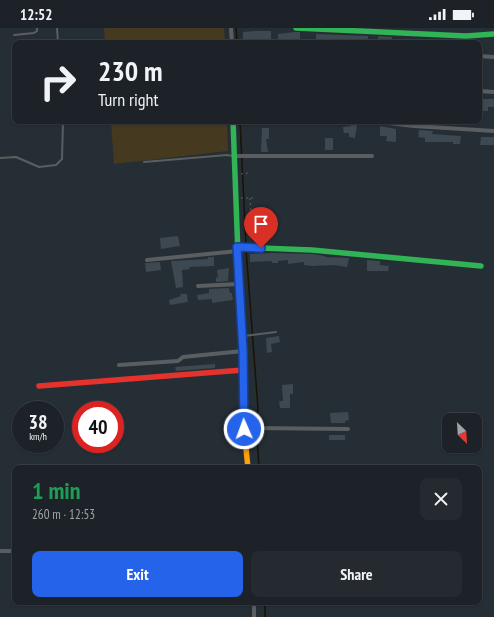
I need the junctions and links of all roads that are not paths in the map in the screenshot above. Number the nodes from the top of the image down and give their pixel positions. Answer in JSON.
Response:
{"nodes":[{"id":1,"x":37,"y":28,"type":"edge"},
{"id":2,"x":56,"y":28,"type":"edge"},
{"id":3,"x":232,"y":28,"type":"edge"},
{"id":4,"x":296,"y":28,"type":"edge"},
{"id":5,"x":494,"y":34,"type":"edge"},
{"id":6,"x":14,"y":35,"type":"dead end"},
{"id":7,"x":478,"y":36,"type":"junction"},
{"id":8,"x":58,"y":40,"type":"edge"},
{"id":9,"x":232,"y":40,"type":"edge"},
{"id":10,"x":478,"y":40,"type":"edge"},
{"id":11,"x":482,"y":56,"type":"edge"},
{"id":12,"x":494,"y":57,"type":"edge"},
{"id":13,"x":482,"y":91,"type":"edge"},
{"id":14,"x":494,"y":92,"type":"edge"},
{"id":15,"x":63,"y":124,"type":"edge"},
{"id":16,"x":234,"y":124,"type":"edge"},
{"id":17,"x":397,"y":124,"type":"edge"},
{"id":18,"x":494,"y":131,"type":"edge"},
{"id":19,"x":236,"y":156,"type":"junction"},
{"id":20,"x":372,"y":156,"type":"dead end"},
{"id":21,"x":0,"y":158,"type":"edge"},
{"id":22,"x":144,"y":162,"type":"dead end"},
{"id":23,"x":241,"y":248,"type":"junction"},
{"id":24,"x":147,"y":260,"type":"dead end"},
{"id":25,"x":481,"y":266,"type":"dead end"},
{"id":26,"x":239,"y":284,"type":"junction"},
{"id":27,"x":198,"y":286,"type":"dead end"},
{"id":28,"x":276,"y":332,"type":"dead end"},
{"id":29,"x":242,"y":336,"type":"junction"},
{"id":30,"x":243,"y":351,"type":"junction"},
{"id":31,"x":119,"y":365,"type":"dead end"},
{"id":32,"x":243,"y":370,"type":"junction"},
{"id":33,"x":38,"y":386,"type":"dead end"},
{"id":34,"x":244,"y":429,"type":"junction"},
{"id":35,"x":348,"y":429,"type":"dead end"},
{"id":36,"x":248,"y":465,"type":"edge"},
{"id":37,"x":0,"y":551,"type":"edge"},
{"id":38,"x":12,"y":551,"type":"edge"},
{"id":39,"x":254,"y":605,"type":"edge"},
{"id":40,"x":254,"y":617,"type":"edge"}],
"edges":[{"from":1,"to":6,"type":"lane"},
{"from":2,"to":8,"type":"lane"},
{"from":3,"to":9,"type":"street"},
{"from":4,"to":7,"type":"street"},
{"from":5,"to":7,"type":"street"},
{"from":7,"to":10,"type":"street"},
{"from":11,"to":12,"type":"street"},
{"from":13,"to":14,"type":"street"},
{"from":15,"to":21,"type":"lane"},
{"from":16,"to":19,"type":"street"},
{"from":17,"to":18,"type":"street"},
{"from":19,"to":20,"type":"street"},
{"from":19,"to":22,"type":"lane"},
{"from":19,"to":23,"type":"street"},
{"from":23,"to":24,"type":"street"},
{"from":23,"to":25,"type":"street"},
{"from":23,"to":26,"type":"street"},
{"from":26,"to":27,"type":"street"},
{"from":26,"to":29,"type":"street"},
{"from":28,"to":29,"type":"lane"},
{"from":29,"to":30,"type":"street"},
{"from":30,"to":31,"type":"street"},
{"from":30,"to":32,"type":"street"},
{"from":32,"to":33,"type":"street"},
{"from":32,"to":34,"type":"street"},
{"from":34,"to":35,"type":"street"},
{"from":34,"to":36,"type":"street"},
{"from":37,"to":38,"type":"street"},
{"from":39,"to":40,"type":"street"}]}
